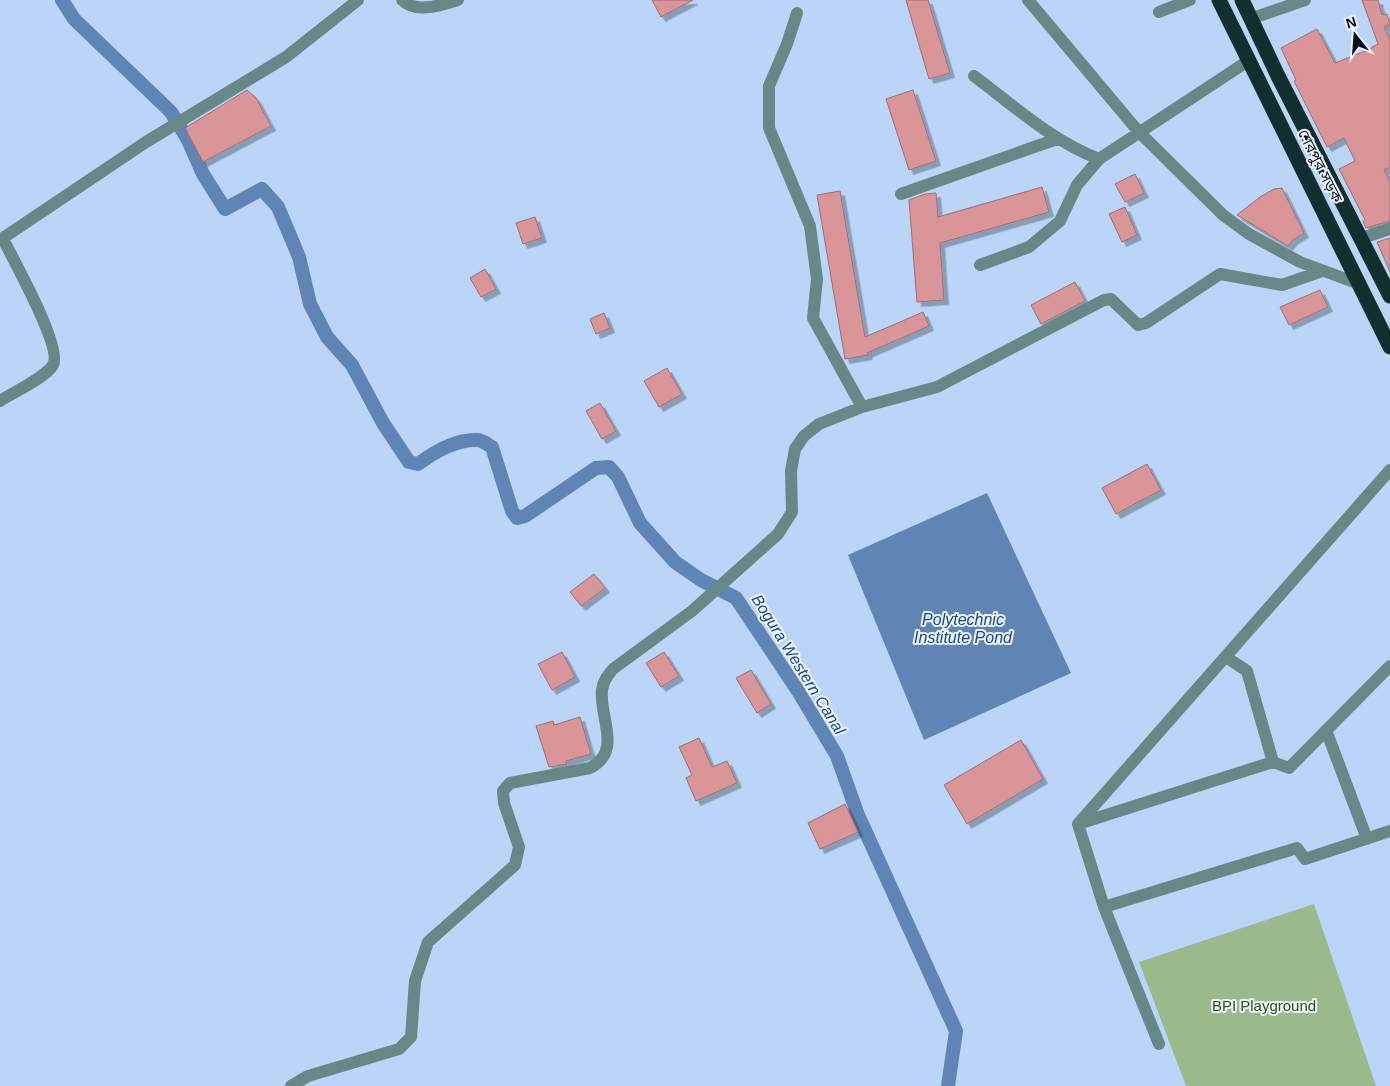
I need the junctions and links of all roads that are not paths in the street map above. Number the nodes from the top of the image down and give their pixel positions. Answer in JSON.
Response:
{"nodes":[{"id":1,"x":354,"y":0,"type":"edge"},
{"id":2,"x":402,"y":0,"type":"edge"},
{"id":3,"x":458,"y":0,"type":"edge"},
{"id":4,"x":1028,"y":0,"type":"edge"},
{"id":5,"x":1190,"y":0,"type":"edge"},
{"id":6,"x":1219,"y":0,"type":"edge"},
{"id":7,"x":1242,"y":0,"type":"edge"},
{"id":8,"x":1305,"y":0,"type":"edge"},
{"id":9,"x":1159,"y":12,"type":"dead end"},
{"id":10,"x":797,"y":13,"type":"dead end"},
{"id":11,"x":1250,"y":19,"type":"junction"},
{"id":12,"x":1248,"y":61,"type":"junction"},
{"id":13,"x":974,"y":76,"type":"dead end"},
{"id":14,"x":1138,"y":131,"type":"junction"},
{"id":15,"x":1057,"y":139,"type":"junction"},
{"id":16,"x":1099,"y":159,"type":"junction"},
{"id":17,"x":901,"y":194,"type":"dead end"},
{"id":18,"x":1390,"y":228,"type":"edge"},
{"id":19,"x":1362,"y":238,"type":"junction"},
{"id":20,"x":2,"y":240,"type":"edge"},
{"id":21,"x":980,"y":265,"type":"dead end"},
{"id":22,"x":1322,"y":271,"type":"junction"},
{"id":23,"x":1359,"y":284,"type":"junction"},
{"id":24,"x":1390,"y":296,"type":"edge"},
{"id":25,"x":1390,"y":347,"type":"edge"},
{"id":26,"x":0,"y":401,"type":"edge"},
{"id":27,"x":862,"y":407,"type":"junction"},
{"id":28,"x":1390,"y":470,"type":"edge"},
{"id":29,"x":1226,"y":657,"type":"junction"},
{"id":30,"x":1390,"y":666,"type":"edge"},
{"id":31,"x":1326,"y":730,"type":"junction"},
{"id":32,"x":1273,"y":762,"type":"junction"},
{"id":33,"x":1078,"y":824,"type":"junction"},
{"id":34,"x":1390,"y":831,"type":"edge"},
{"id":35,"x":1367,"y":839,"type":"junction"},
{"id":36,"x":1104,"y":907,"type":"junction"},
{"id":37,"x":1159,"y":1044,"type":"dead end"},
{"id":38,"x":291,"y":1086,"type":"edge"}],
"edges":[{"from":1,"to":20,"type":"street"},
{"from":2,"to":3,"type":"street"},
{"from":4,"to":14,"type":"street"},
{"from":5,"to":9,"type":"street"},
{"from":6,"to":12,"type":"highway","name":"শেরপুর সড়ক"},
{"from":7,"to":11,"type":"highway","name":"শেরপুর সড়ক"},
{"from":8,"to":11,"type":"street"},
{"from":10,"to":27,"type":"street"},
{"from":11,"to":19,"type":"highway","name":"শেরপুর সড়ক"},
{"from":12,"to":14,"type":"street"},
{"from":12,"to":23,"type":"highway","name":"শেরপুর সড়ক"},
{"from":13,"to":15,"type":"street"},
{"from":14,"to":16,"type":"street"},
{"from":14,"to":22,"type":"street"},
{"from":15,"to":16,"type":"street"},
{"from":15,"to":17,"type":"street"},
{"from":16,"to":21,"type":"street"},
{"from":18,"to":19,"type":"street"},
{"from":19,"to":24,"type":"highway","name":"শেরপুর সড়ক"},
{"from":20,"to":26,"type":"street"},
{"from":22,"to":23,"type":"street"},
{"from":22,"to":27,"type":"street"},
{"from":23,"to":25,"type":"highway","name":"শেরপুর সড়ক"},
{"from":27,"to":38,"type":"street"},
{"from":28,"to":29,"type":"street"},
{"from":29,"to":32,"type":"street"},
{"from":29,"to":33,"type":"street"},
{"from":30,"to":31,"type":"street"},
{"from":31,"to":32,"type":"street"},
{"from":31,"to":35,"type":"street"},
{"from":32,"to":33,"type":"street"},
{"from":33,"to":36,"type":"street"},
{"from":34,"to":35,"type":"street"},
{"from":35,"to":36,"type":"street"},
{"from":36,"to":37,"type":"street"}]}
